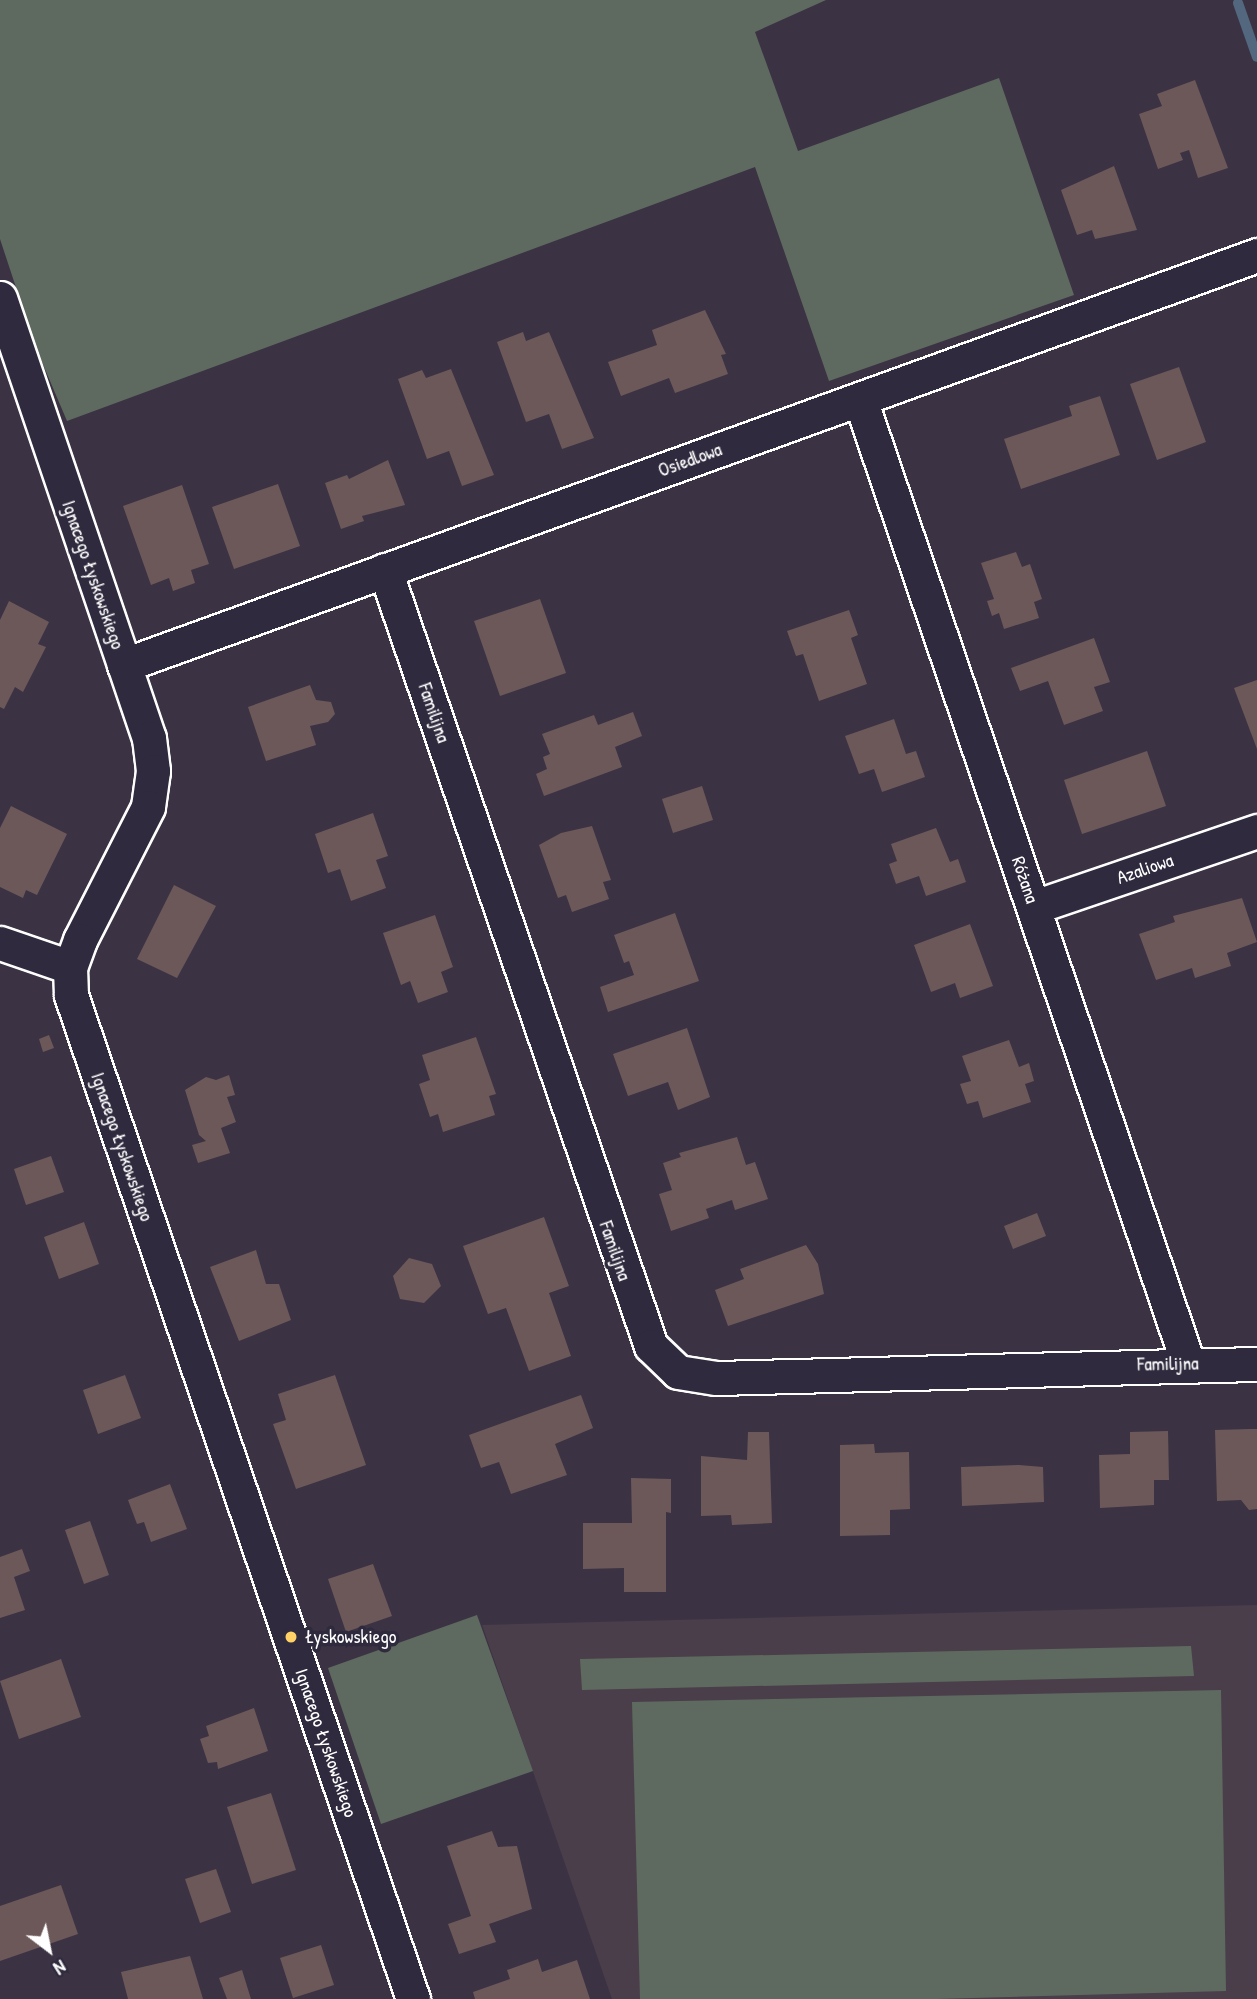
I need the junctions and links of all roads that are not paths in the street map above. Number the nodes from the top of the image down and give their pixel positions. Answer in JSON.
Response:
{"nodes":[{"id":1,"x":1257,"y":255,"type":"edge"},
{"id":2,"x":0,"y":298,"type":"edge"},
{"id":3,"x":860,"y":399,"type":"junction"},
{"id":4,"x":385,"y":570,"type":"junction"},
{"id":5,"x":124,"y":665,"type":"junction"},
{"id":6,"x":1257,"y":831,"type":"edge"},
{"id":7,"x":1034,"y":907,"type":"junction"},
{"id":8,"x":0,"y":943,"type":"edge"},
{"id":9,"x":70,"y":967,"type":"junction"},
{"id":10,"x":1188,"y":1363,"type":"junction"},
{"id":11,"x":1257,"y":1364,"type":"edge"},
{"id":12,"x":413,"y":1999,"type":"edge"}],
"edges":[{"from":1,"to":3,"type":"street","name":"Osiedlowa"},
{"from":2,"to":5,"type":"street","name":"Ignacego Łyskowskiego"},
{"from":3,"to":4,"type":"street","name":"Osiedlowa"},
{"from":3,"to":7,"type":"street","name":"Różana"},
{"from":4,"to":5,"type":"street","name":"Osiedlowa"},
{"from":4,"to":10,"type":"street","name":"Familijna"},
{"from":5,"to":9,"type":"street","name":"Ignacego Łyskowskiego"},
{"from":6,"to":7,"type":"street","name":"Azaliowa"},
{"from":7,"to":10,"type":"street","name":"Różana"},
{"from":8,"to":9,"type":"street"},
{"from":9,"to":12,"type":"street","name":"Ignacego Łyskowskiego"},
{"from":10,"to":11,"type":"street","name":"Familijna"}]}
